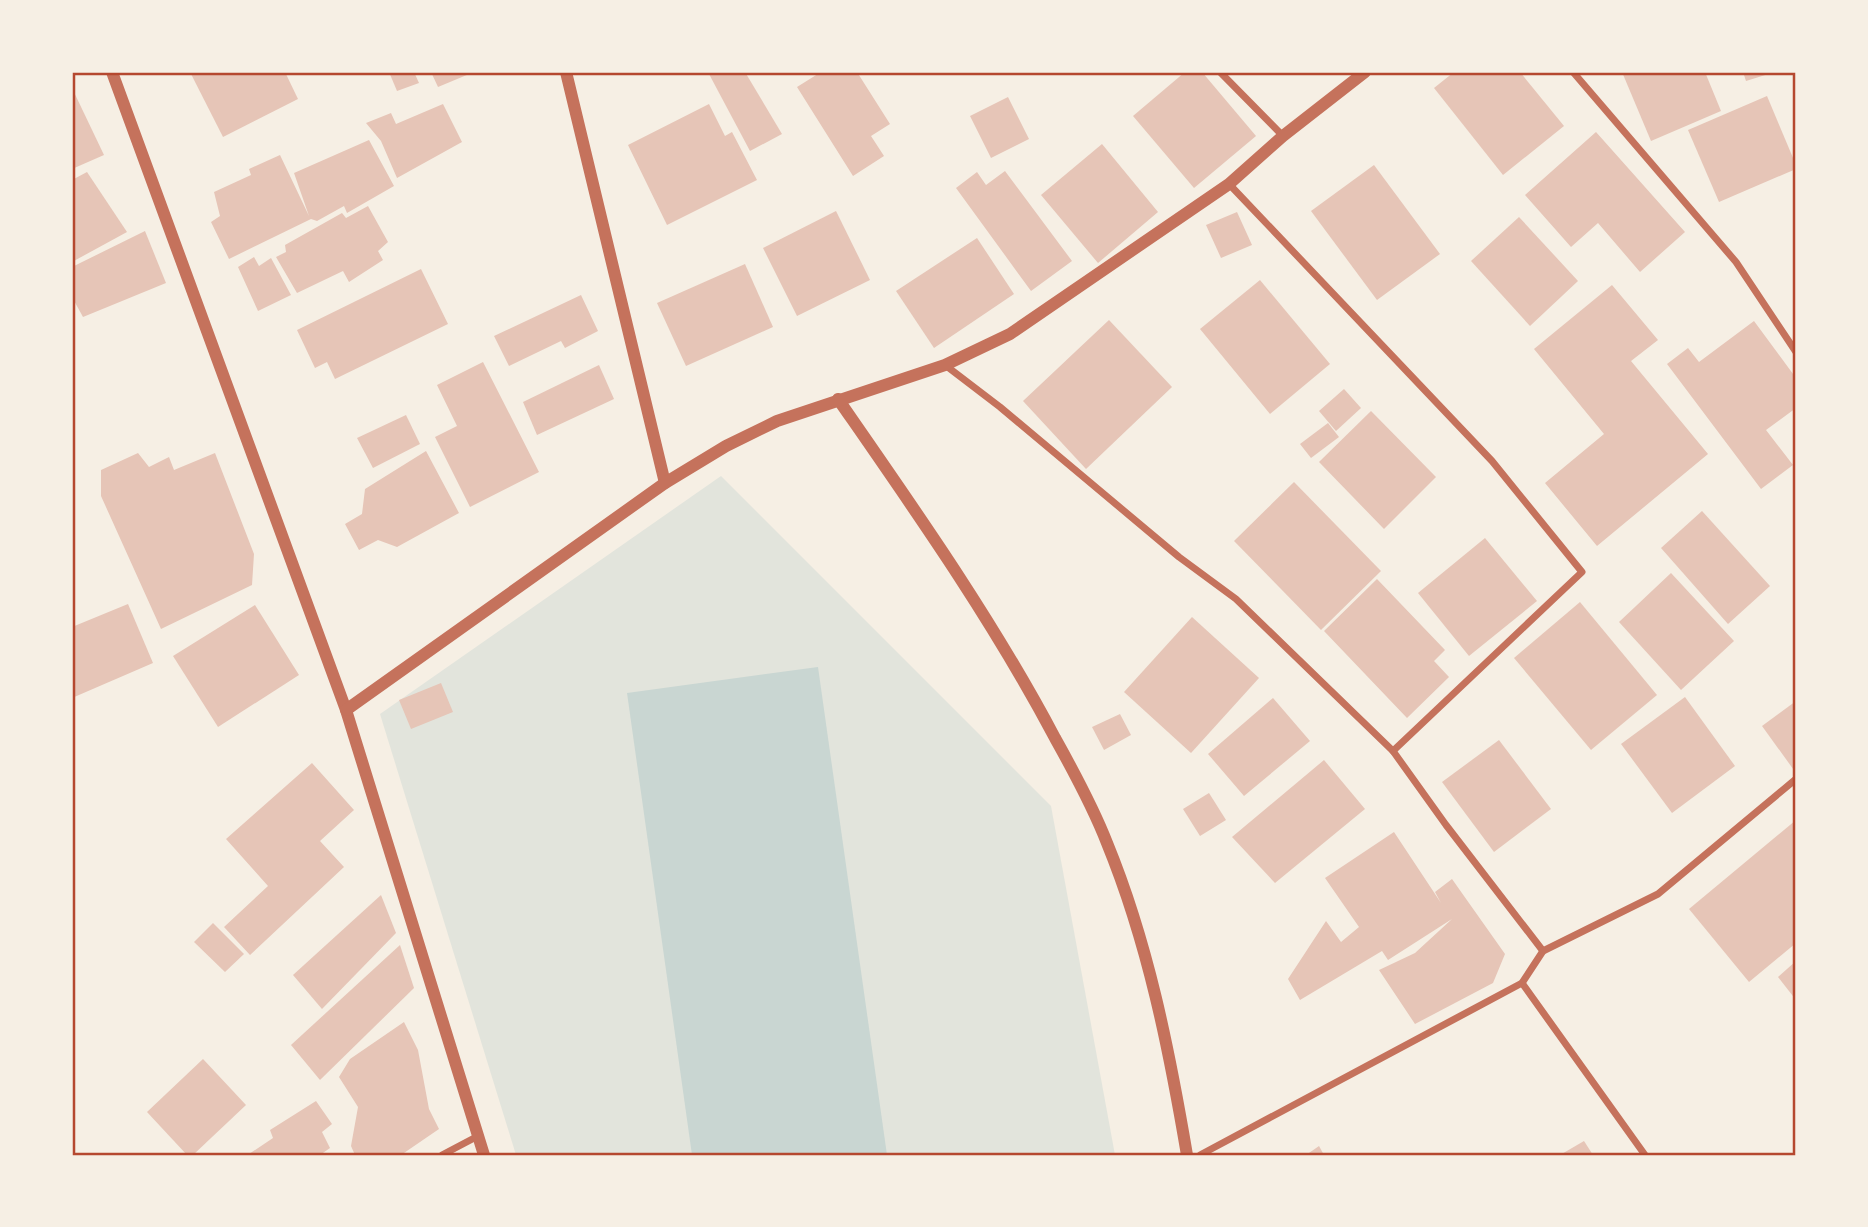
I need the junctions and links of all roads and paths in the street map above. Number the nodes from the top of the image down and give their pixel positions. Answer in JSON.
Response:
{"nodes":[{"id":1,"x":112,"y":72,"type":"edge"},
{"id":2,"x":566,"y":72,"type":"edge"},
{"id":3,"x":1220,"y":72,"type":"edge"},
{"id":4,"x":1365,"y":72,"type":"edge"},
{"id":5,"x":1573,"y":72,"type":"edge"},
{"id":6,"x":1283,"y":136,"type":"junction"},
{"id":7,"x":1229,"y":184,"type":"junction"},
{"id":8,"x":1796,"y":352,"type":"edge"},
{"id":9,"x":945,"y":365,"type":"junction"},
{"id":10,"x":838,"y":399,"type":"junction"},
{"id":11,"x":665,"y":483,"type":"junction"},
{"id":12,"x":346,"y":710,"type":"junction"},
{"id":13,"x":1393,"y":751,"type":"junction"},
{"id":14,"x":1796,"y":779,"type":"edge"},
{"id":15,"x":1543,"y":951,"type":"junction"},
{"id":16,"x":1522,"y":984,"type":"junction"},
{"id":17,"x":479,"y":1136,"type":"junction"},
{"id":18,"x":442,"y":1155,"type":"edge"},
{"id":19,"x":484,"y":1155,"type":"edge"},
{"id":20,"x":1187,"y":1155,"type":"edge"},
{"id":21,"x":1200,"y":1155,"type":"edge"},
{"id":22,"x":1645,"y":1155,"type":"edge"}],
"edges":[{"from":1,"to":12,"type":"street"},
{"from":2,"to":11,"type":"street"},
{"from":3,"to":6,"type":"street"},
{"from":4,"to":6,"type":"street"},
{"from":5,"to":8,"type":"street"},
{"from":6,"to":7,"type":"street"},
{"from":7,"to":9,"type":"street"},
{"from":7,"to":13,"type":"street"},
{"from":9,"to":10,"type":"street"},
{"from":9,"to":13,"type":"street"},
{"from":10,"to":11,"type":"street"},
{"from":10,"to":20,"type":"street"},
{"from":11,"to":12,"type":"street"},
{"from":12,"to":17,"type":"street"},
{"from":13,"to":15,"type":"street"},
{"from":14,"to":15,"type":"street"},
{"from":15,"to":16,"type":"street"},
{"from":16,"to":21,"type":"street"},
{"from":16,"to":22,"type":"street"},
{"from":17,"to":18,"type":"street"},
{"from":17,"to":19,"type":"street"}]}
